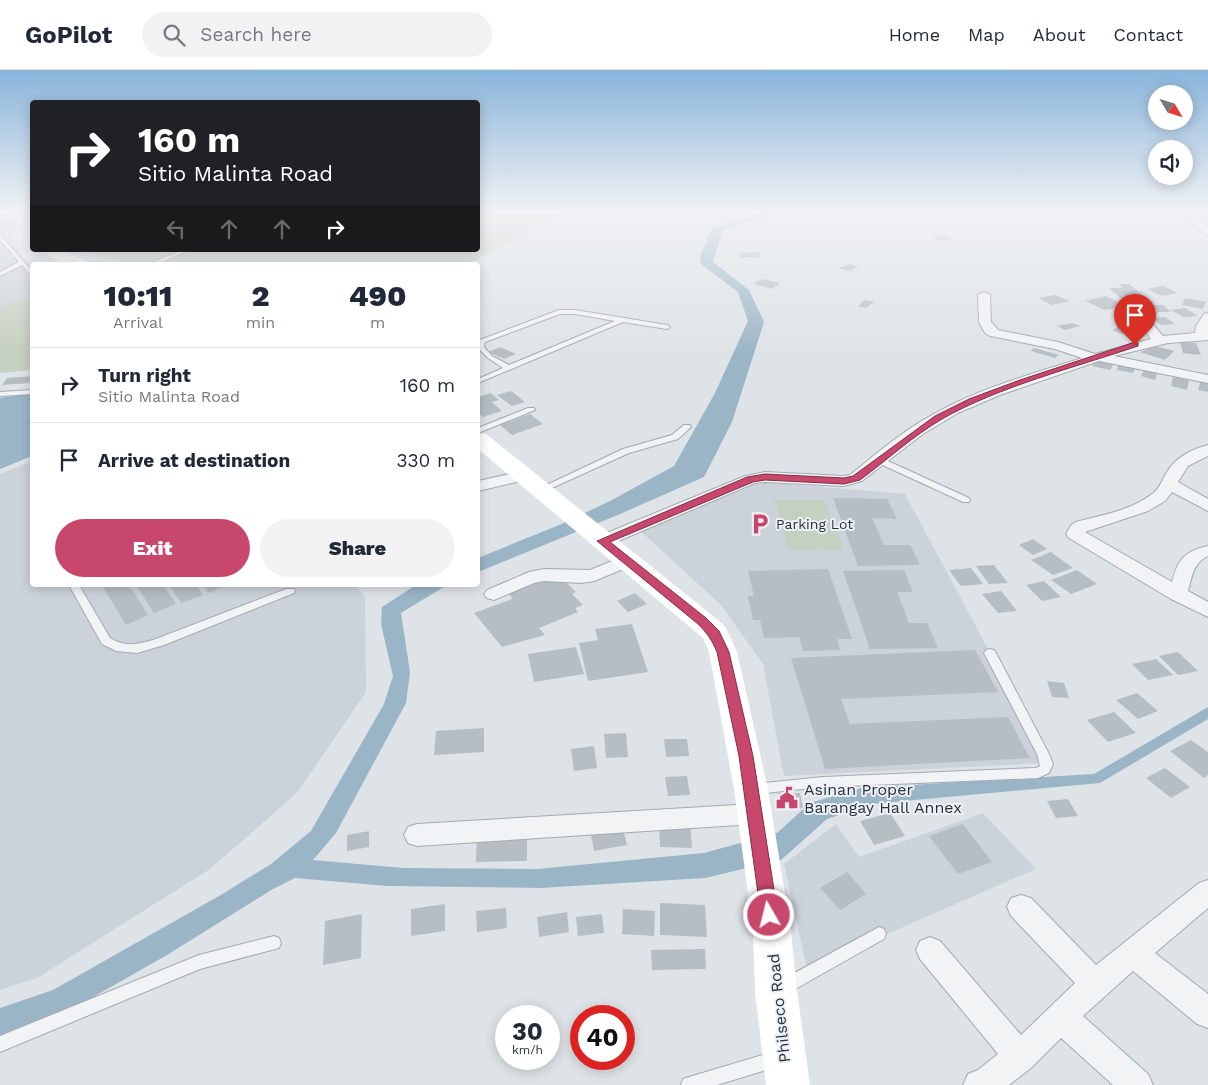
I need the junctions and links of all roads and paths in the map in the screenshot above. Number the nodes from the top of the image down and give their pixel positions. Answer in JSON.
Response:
{"nodes":[{"id":1,"x":18,"y":258,"type":"edge"},
{"id":2,"x":22,"y":263,"type":"junction"},
{"id":3,"x":30,"y":272,"type":"edge"},
{"id":4,"x":0,"y":274,"type":"edge"},
{"id":5,"x":984,"y":295,"type":"dead end"},
{"id":6,"x":1147,"y":305,"type":"dead end"},
{"id":7,"x":1208,"y":317,"type":"edge"},
{"id":8,"x":622,"y":320,"type":"junction"},
{"id":9,"x":667,"y":327,"type":"dead end"},
{"id":10,"x":1205,"y":336,"type":"edge"},
{"id":11,"x":1159,"y":340,"type":"junction"},
{"id":12,"x":1096,"y":357,"type":"junction"},
{"id":13,"x":509,"y":368,"type":"junction"},
{"id":14,"x":480,"y":380,"type":"edge"},
{"id":15,"x":1208,"y":380,"type":"edge"},
{"id":16,"x":30,"y":392,"type":"edge"},
{"id":17,"x":0,"y":394,"type":"edge"},
{"id":18,"x":531,"y":410,"type":"dead end"},
{"id":19,"x":688,"y":427,"type":"dead end"},
{"id":20,"x":480,"y":430,"type":"edge"},
{"id":21,"x":480,"y":441,"type":"edge"},
{"id":22,"x":1201,"y":454,"type":"edge"},
{"id":23,"x":879,"y":460,"type":"junction"},
{"id":24,"x":1208,"y":465,"type":"edge"},
{"id":25,"x":531,"y":483,"type":"junction"},
{"id":26,"x":1170,"y":484,"type":"junction"},
{"id":27,"x":480,"y":486,"type":"edge"},
{"id":28,"x":966,"y":500,"type":"dead end"},
{"id":29,"x":1208,"y":506,"type":"edge"},
{"id":30,"x":600,"y":539,"type":"junction"},
{"id":31,"x":1208,"y":551,"type":"edge"},
{"id":32,"x":627,"y":561,"type":"junction"},
{"id":33,"x":75,"y":587,"type":"edge"},
{"id":34,"x":290,"y":591,"type":"dead end"},
{"id":35,"x":494,"y":594,"type":"dead end"},
{"id":36,"x":1178,"y":595,"type":"junction"},
{"id":37,"x":1208,"y":612,"type":"edge"},
{"id":38,"x":990,"y":653,"type":"dead end"},
{"id":39,"x":754,"y":812,"type":"junction"},
{"id":40,"x":417,"y":835,"type":"dead end"},
{"id":41,"x":1206,"y":896,"type":"edge"},
{"id":42,"x":1021,"y":907,"type":"dead end"},
{"id":43,"x":879,"y":934,"type":"dead end"},
{"id":44,"x":274,"y":943,"type":"dead end"},
{"id":45,"x":930,"y":950,"type":"dead end"},
{"id":46,"x":1133,"y":953,"type":"junction"},
{"id":47,"x":1095,"y":984,"type":"junction"},
{"id":48,"x":776,"y":991,"type":"junction"},
{"id":49,"x":1208,"y":1013,"type":"edge"},
{"id":50,"x":1061,"y":1017,"type":"junction"},
{"id":51,"x":0,"y":1044,"type":"edge"},
{"id":52,"x":1020,"y":1057,"type":"junction"},
{"id":53,"x":786,"y":1071,"type":"edge"},
{"id":54,"x":984,"y":1084,"type":"edge"},
{"id":55,"x":689,"y":1085,"type":"edge"},
{"id":56,"x":1137,"y":1085,"type":"edge"}],
"edges":[{"from":1,"to":2,"type":"lane"},
{"from":2,"to":3,"type":"lane"},
{"from":2,"to":4,"type":"lane"},
{"from":5,"to":12,"type":"street"},
{"from":6,"to":11,"type":"street"},
{"from":7,"to":10,"type":"street"},
{"from":8,"to":9,"type":"lane"},
{"from":8,"to":13,"type":"lane"},
{"from":8,"to":13,"type":"lane"},
{"from":10,"to":11,"type":"street"},
{"from":11,"to":12,"type":"street"},
{"from":12,"to":15,"type":"street"},
{"from":12,"to":23,"type":"street"},
{"from":13,"to":14,"type":"lane"},
{"from":16,"to":17,"type":"lane"},
{"from":18,"to":20,"type":"lane"},
{"from":19,"to":25,"type":"lane"},
{"from":21,"to":25,"type":"street"},
{"from":22,"to":24,"type":"street"},
{"from":22,"to":26,"type":"street"},
{"from":23,"to":28,"type":"lane"},
{"from":23,"to":30,"type":"street"},
{"from":25,"to":27,"type":"street"},
{"from":25,"to":30,"type":"street","name":"Philseco Road"},
{"from":26,"to":29,"type":"street"},
{"from":26,"to":36,"type":"street"},
{"from":30,"to":32,"type":"street","name":"Philseco Road"},
{"from":31,"to":36,"type":"street"},
{"from":32,"to":35,"type":"street"},
{"from":32,"to":39,"type":"street","name":"Philseco Road"},
{"from":33,"to":34,"type":"lane"},
{"from":36,"to":37,"type":"street"},
{"from":38,"to":39,"type":"lane"},
{"from":39,"to":40,"type":"street"},
{"from":39,"to":48,"type":"street","name":"Philseco Road"},
{"from":41,"to":46,"type":"street"},
{"from":42,"to":47,"type":"street"},
{"from":43,"to":48,"type":"lane"},
{"from":44,"to":51,"type":"lane"},
{"from":45,"to":52,"type":"street"},
{"from":46,"to":47,"type":"street"},
{"from":46,"to":49,"type":"street"},
{"from":47,"to":50,"type":"street"},
{"from":48,"to":53,"type":"street","name":"Philseco Road"},
{"from":50,"to":52,"type":"street"},
{"from":50,"to":56,"type":"street"},
{"from":52,"to":54,"type":"street"},
{"from":53,"to":55,"type":"lane"}]}
